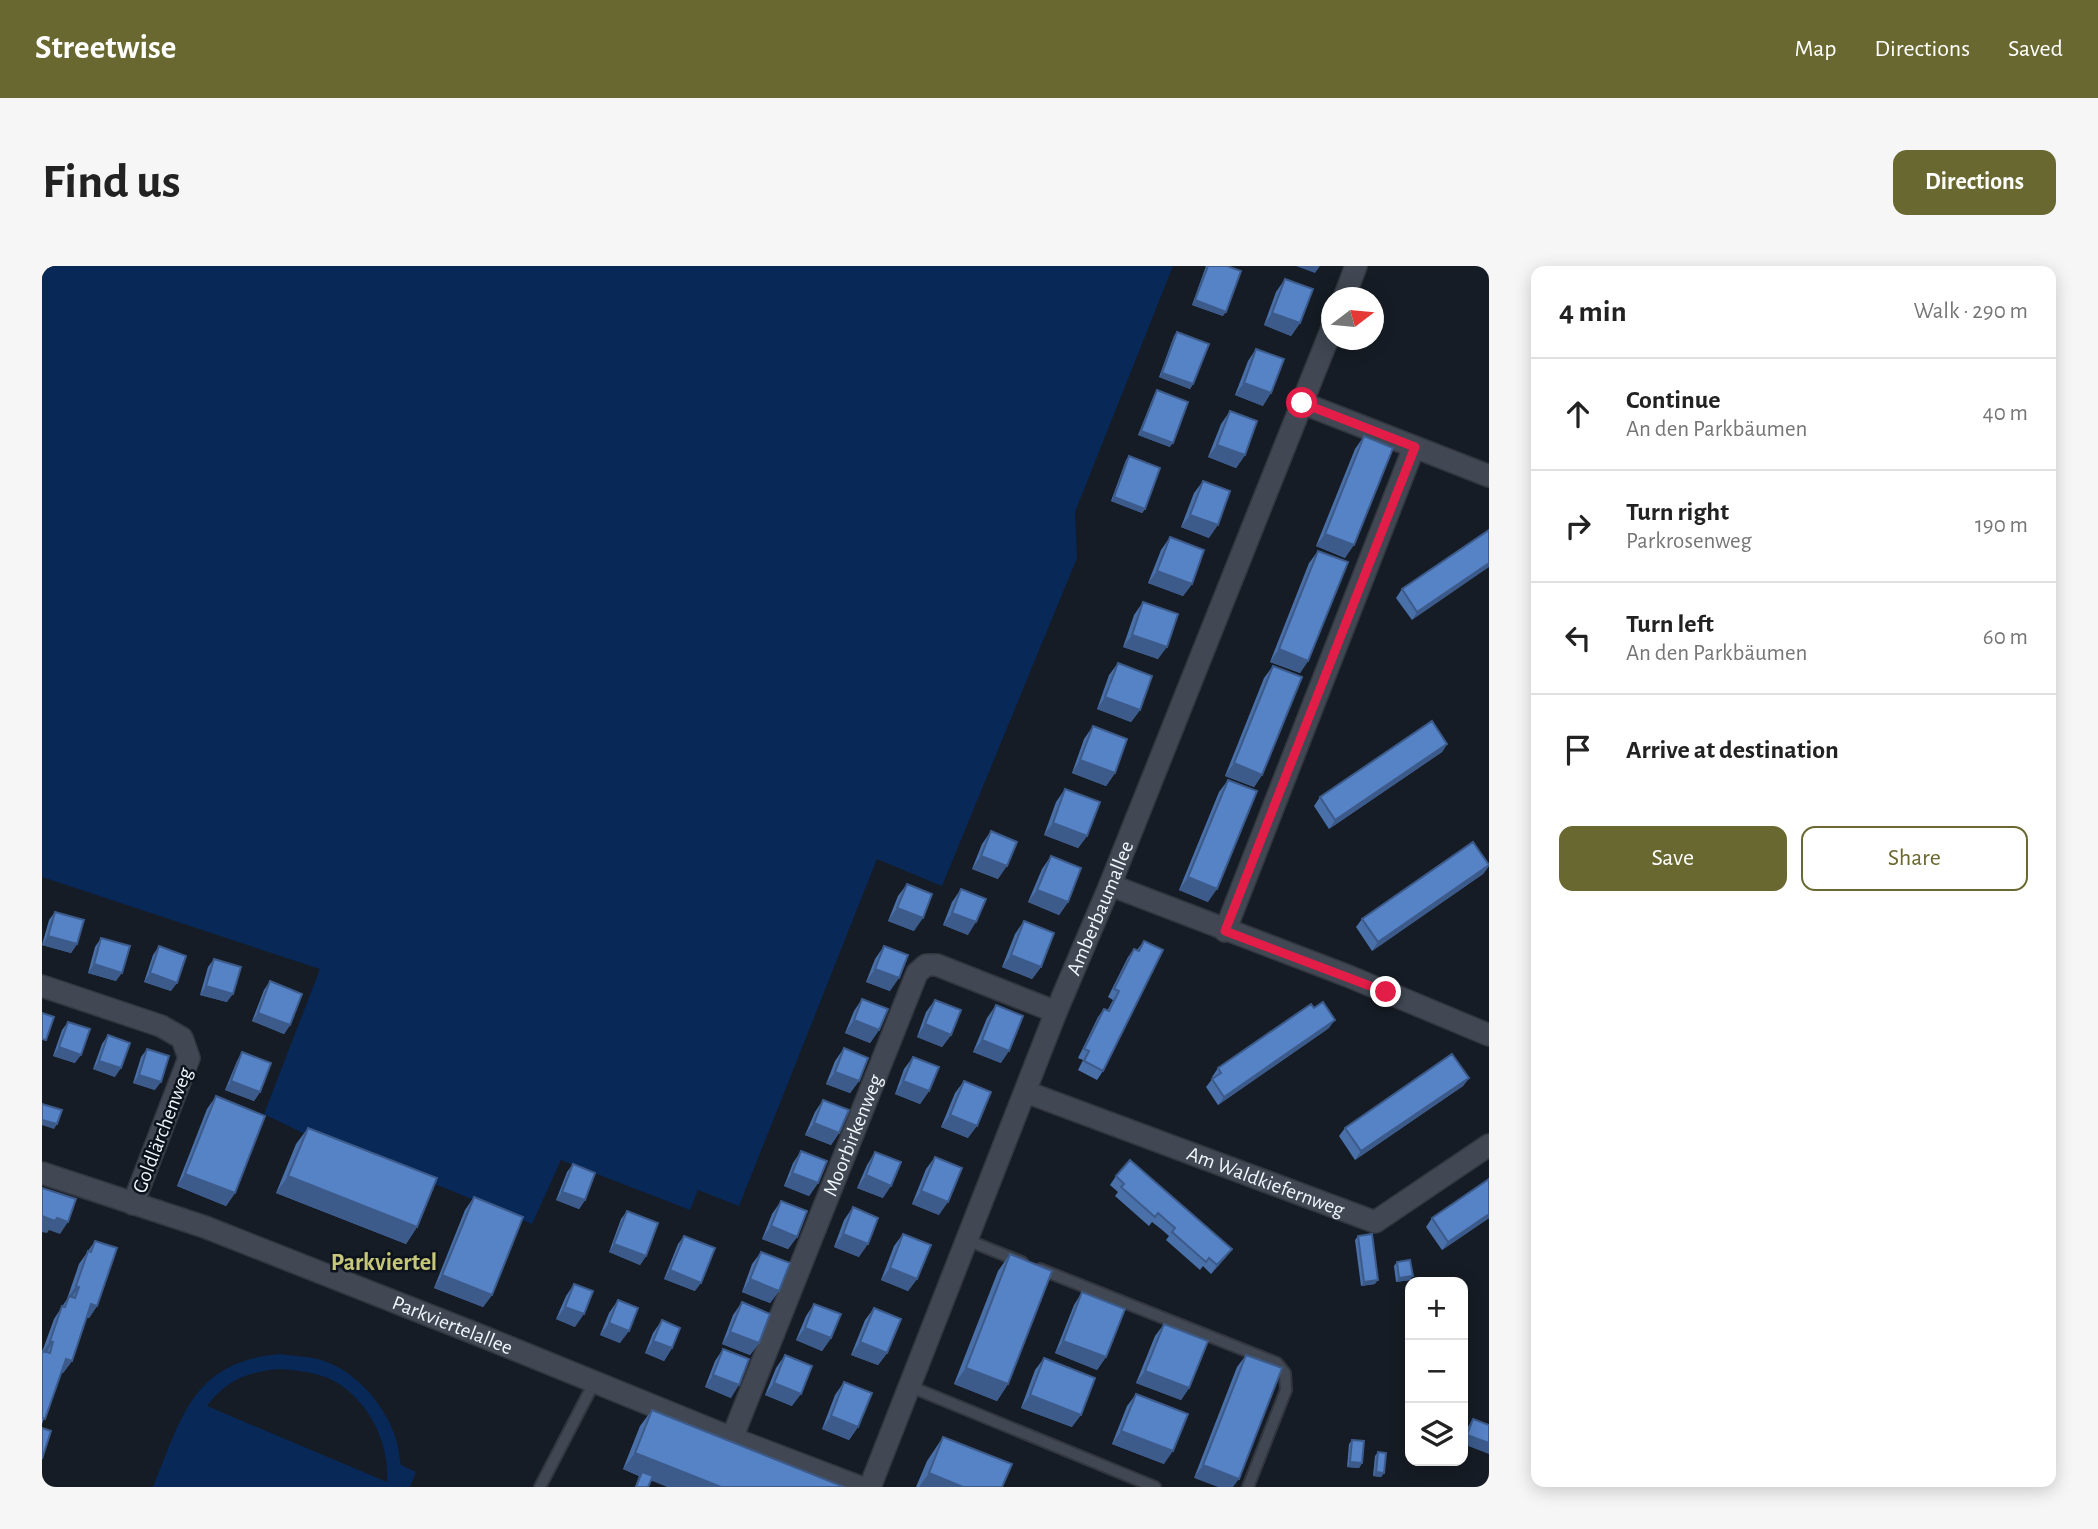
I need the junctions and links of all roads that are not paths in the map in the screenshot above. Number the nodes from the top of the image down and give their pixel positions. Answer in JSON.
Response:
{"nodes":[{"id":1,"x":1356,"y":266,"type":"edge"},
{"id":2,"x":1348,"y":287,"type":"edge"},
{"id":3,"x":1323,"y":350,"type":"edge"},
{"id":4,"x":1302,"y":403,"type":"junction"},
{"id":5,"x":1415,"y":447,"type":"junction"},
{"id":6,"x":1489,"y":475,"type":"edge"},
{"id":7,"x":1110,"y":885,"type":"junction"},
{"id":8,"x":1225,"y":931,"type":"junction"},
{"id":9,"x":42,"y":986,"type":"edge"},
{"id":10,"x":1056,"y":1012,"type":"junction"},
{"id":11,"x":1489,"y":1035,"type":"edge"},
{"id":12,"x":1026,"y":1092,"type":"junction"},
{"id":13,"x":1489,"y":1145,"type":"edge"},
{"id":14,"x":42,"y":1173,"type":"edge"},
{"id":15,"x":133,"y":1204,"type":"junction"},
{"id":16,"x":967,"y":1240,"type":"junction"},
{"id":17,"x":595,"y":1381,"type":"junction"},
{"id":18,"x":909,"y":1386,"type":"junction"},
{"id":19,"x":732,"y":1438,"type":"junction"},
{"id":20,"x":540,"y":1487,"type":"edge"},
{"id":21,"x":860,"y":1487,"type":"edge"},
{"id":22,"x":870,"y":1487,"type":"edge"},
{"id":23,"x":1155,"y":1487,"type":"edge"},
{"id":24,"x":1248,"y":1487,"type":"edge"}],
"edges":[{"from":1,"to":2,"type":"street"},
{"from":3,"to":4,"type":"street","name":"Amberbaumallee"},
{"from":4,"to":5,"type":"street"},
{"from":4,"to":7,"type":"street","name":"Amberbaumallee"},
{"from":5,"to":6,"type":"street"},
{"from":5,"to":8,"type":"street"},
{"from":7,"to":8,"type":"street"},
{"from":7,"to":10,"type":"street","name":"Amberbaumallee"},
{"from":8,"to":11,"type":"street"},
{"from":9,"to":15,"type":"street","name":"Goldlärchenweg"},
{"from":10,"to":12,"type":"street","name":"Amberbaumallee"},
{"from":10,"to":19,"type":"street","name":"Moorbirkenweg"},
{"from":12,"to":13,"type":"street","name":"Am Waldkiefernweg"},
{"from":12,"to":16,"type":"street","name":"Amberbaumallee"},
{"from":14,"to":15,"type":"street","name":"Parkviertelallee"},
{"from":15,"to":17,"type":"street","name":"Parkviertelallee"},
{"from":16,"to":18,"type":"street","name":"Amberbaumallee"},
{"from":16,"to":24,"type":"lane"},
{"from":17,"to":19,"type":"street","name":"Parkviertelallee"},
{"from":17,"to":20,"type":"lane"},
{"from":18,"to":22,"type":"street","name":"Amberbaumallee"},
{"from":18,"to":23,"type":"lane"},
{"from":19,"to":21,"type":"street","name":"Parkviertelallee"}]}
